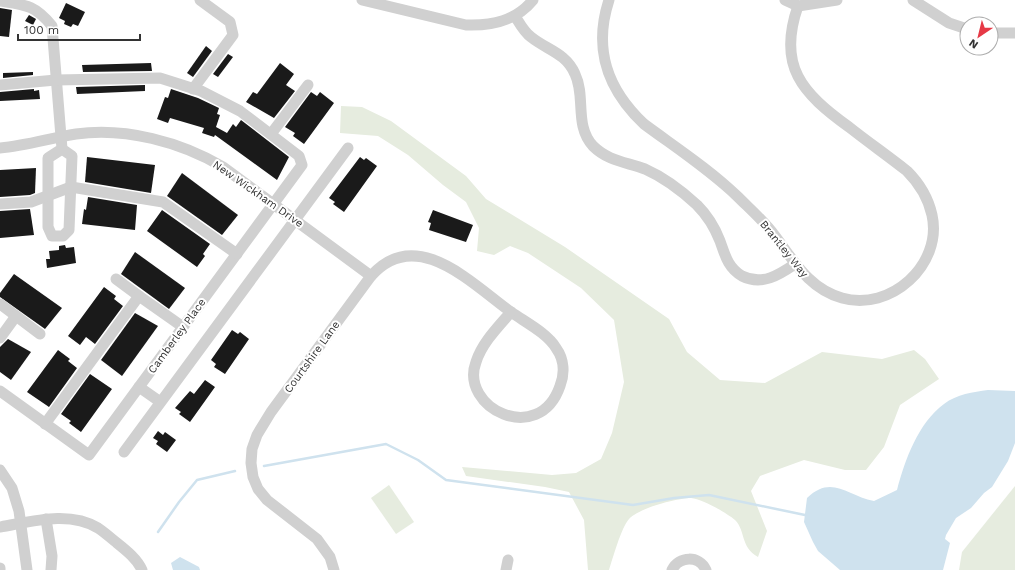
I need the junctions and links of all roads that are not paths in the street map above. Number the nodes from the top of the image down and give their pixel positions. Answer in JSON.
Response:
{"nodes":[{"id":1,"x":200,"y":0,"type":"edge"},
{"id":2,"x":362,"y":0,"type":"edge"},
{"id":3,"x":533,"y":0,"type":"edge"},
{"id":4,"x":608,"y":0,"type":"edge"},
{"id":5,"x":785,"y":0,"type":"edge"},
{"id":6,"x":837,"y":0,"type":"edge"},
{"id":7,"x":913,"y":0,"type":"edge"},
{"id":8,"x":0,"y":1,"type":"edge"},
{"id":9,"x":798,"y":6,"type":"junction"},
{"id":10,"x":515,"y":16,"type":"junction"},
{"id":11,"x":959,"y":26,"type":"edge"},
{"id":12,"x":999,"y":33,"type":"edge"},
{"id":13,"x":1015,"y":33,"type":"edge"},
{"id":14,"x":56,"y":80,"type":"junction"},
{"id":15,"x":0,"y":85,"type":"edge"},
{"id":16,"x":308,"y":85,"type":"dead end"},
{"id":17,"x":193,"y":89,"type":"junction"},
{"id":18,"x":271,"y":134,"type":"junction"},
{"id":19,"x":61,"y":137,"type":"junction"},
{"id":20,"x":0,"y":148,"type":"edge"},
{"id":21,"x":348,"y":148,"type":"dead end"},
{"id":22,"x":62,"y":149,"type":"junction"},
{"id":23,"x":71,"y":187,"type":"junction"},
{"id":24,"x":47,"y":196,"type":"junction"},
{"id":25,"x":0,"y":204,"type":"edge"},
{"id":26,"x":274,"y":204,"type":"junction"},
{"id":27,"x":294,"y":219,"type":"junction"},
{"id":28,"x":237,"y":254,"type":"junction"},
{"id":29,"x":795,"y":264,"type":"junction"},
{"id":30,"x":371,"y":276,"type":"junction"},
{"id":31,"x":116,"y":279,"type":"dead end"},
{"id":32,"x":139,"y":296,"type":"junction"},
{"id":33,"x":0,"y":304,"type":"edge"},
{"id":34,"x":511,"y":312,"type":"junction"},
{"id":35,"x":16,"y":316,"type":"junction"},
{"id":36,"x":183,"y":327,"type":"junction"},
{"id":37,"x":40,"y":334,"type":"dead end"},
{"id":38,"x":0,"y":338,"type":"edge"},
{"id":39,"x":139,"y":387,"type":"junction"},
{"id":40,"x":0,"y":391,"type":"edge"},
{"id":41,"x":160,"y":401,"type":"junction"},
{"id":42,"x":45,"y":424,"type":"junction"},
{"id":43,"x":124,"y":452,"type":"dead end"},
{"id":44,"x":0,"y":470,"type":"edge"},
{"id":45,"x":46,"y":519,"type":"junction"},
{"id":46,"x":21,"y":524,"type":"junction"},
{"id":47,"x":0,"y":527,"type":"edge"},
{"id":48,"x":27,"y":570,"type":"edge"},
{"id":49,"x":51,"y":570,"type":"edge"},
{"id":50,"x":142,"y":570,"type":"edge"},
{"id":51,"x":334,"y":570,"type":"edge"},
{"id":52,"x":672,"y":570,"type":"edge"},
{"id":53,"x":706,"y":570,"type":"edge"}],
"edges":[{"from":1,"to":17,"type":"street"},
{"from":2,"to":10,"type":"street"},
{"from":3,"to":10,"type":"street"},
{"from":4,"to":29,"type":"street","name":"Brantley Way"},
{"from":5,"to":9,"type":"street"},
{"from":6,"to":9,"type":"street"},
{"from":7,"to":11,"type":"street"},
{"from":8,"to":14,"type":"street"},
{"from":9,"to":29,"type":"street","name":"Brantley Way"},
{"from":10,"to":29,"type":"street"},
{"from":12,"to":13,"type":"street"},
{"from":14,"to":15,"type":"street","name":"Camberley Place"},
{"from":14,"to":17,"type":"street","name":"Camberley Place"},
{"from":14,"to":19,"type":"street"},
{"from":16,"to":18,"type":"street"},
{"from":17,"to":18,"type":"street","name":"Camberley Place"},
{"from":18,"to":26,"type":"street","name":"Camberley Place"},
{"from":19,"to":20,"type":"street","name":"New Wickham Drive"},
{"from":19,"to":22,"type":"street"},
{"from":19,"to":26,"type":"street","name":"New Wickham Drive"},
{"from":21,"to":27,"type":"street"},
{"from":22,"to":23,"type":"street"},
{"from":22,"to":24,"type":"street"},
{"from":23,"to":24,"type":"street"},
{"from":23,"to":24,"type":"street"},
{"from":23,"to":28,"type":"street"},
{"from":24,"to":25,"type":"street"},
{"from":26,"to":27,"type":"street","name":"New Wickham Drive"},
{"from":26,"to":28,"type":"street","name":"Camberley Place"},
{"from":27,"to":30,"type":"street","name":"New Wickham Drive"},
{"from":27,"to":41,"type":"street"},
{"from":28,"to":36,"type":"street","name":"Camberley Place"},
{"from":30,"to":34,"type":"street","name":"Courtshire Lane"},
{"from":30,"to":51,"type":"street","name":"Courtshire Lane"},
{"from":31,"to":32,"type":"street"},
{"from":32,"to":36,"type":"street"},
{"from":32,"to":42,"type":"street"},
{"from":33,"to":35,"type":"street"},
{"from":34,"to":34,"type":"street","name":"Courtshire Lane"},
{"from":35,"to":37,"type":"street"},
{"from":35,"to":38,"type":"street"},
{"from":36,"to":39,"type":"street","name":"Camberley Place"},
{"from":39,"to":41,"type":"street"},
{"from":39,"to":42,"type":"street","name":"Camberley Place"},
{"from":40,"to":42,"type":"street","name":"Camberley Place"},
{"from":41,"to":43,"type":"street"},
{"from":44,"to":46,"type":"street"},
{"from":45,"to":46,"type":"street"},
{"from":45,"to":49,"type":"street"},
{"from":45,"to":50,"type":"street"},
{"from":46,"to":47,"type":"street"},
{"from":46,"to":48,"type":"street"},
{"from":52,"to":53,"type":"street"}]}
